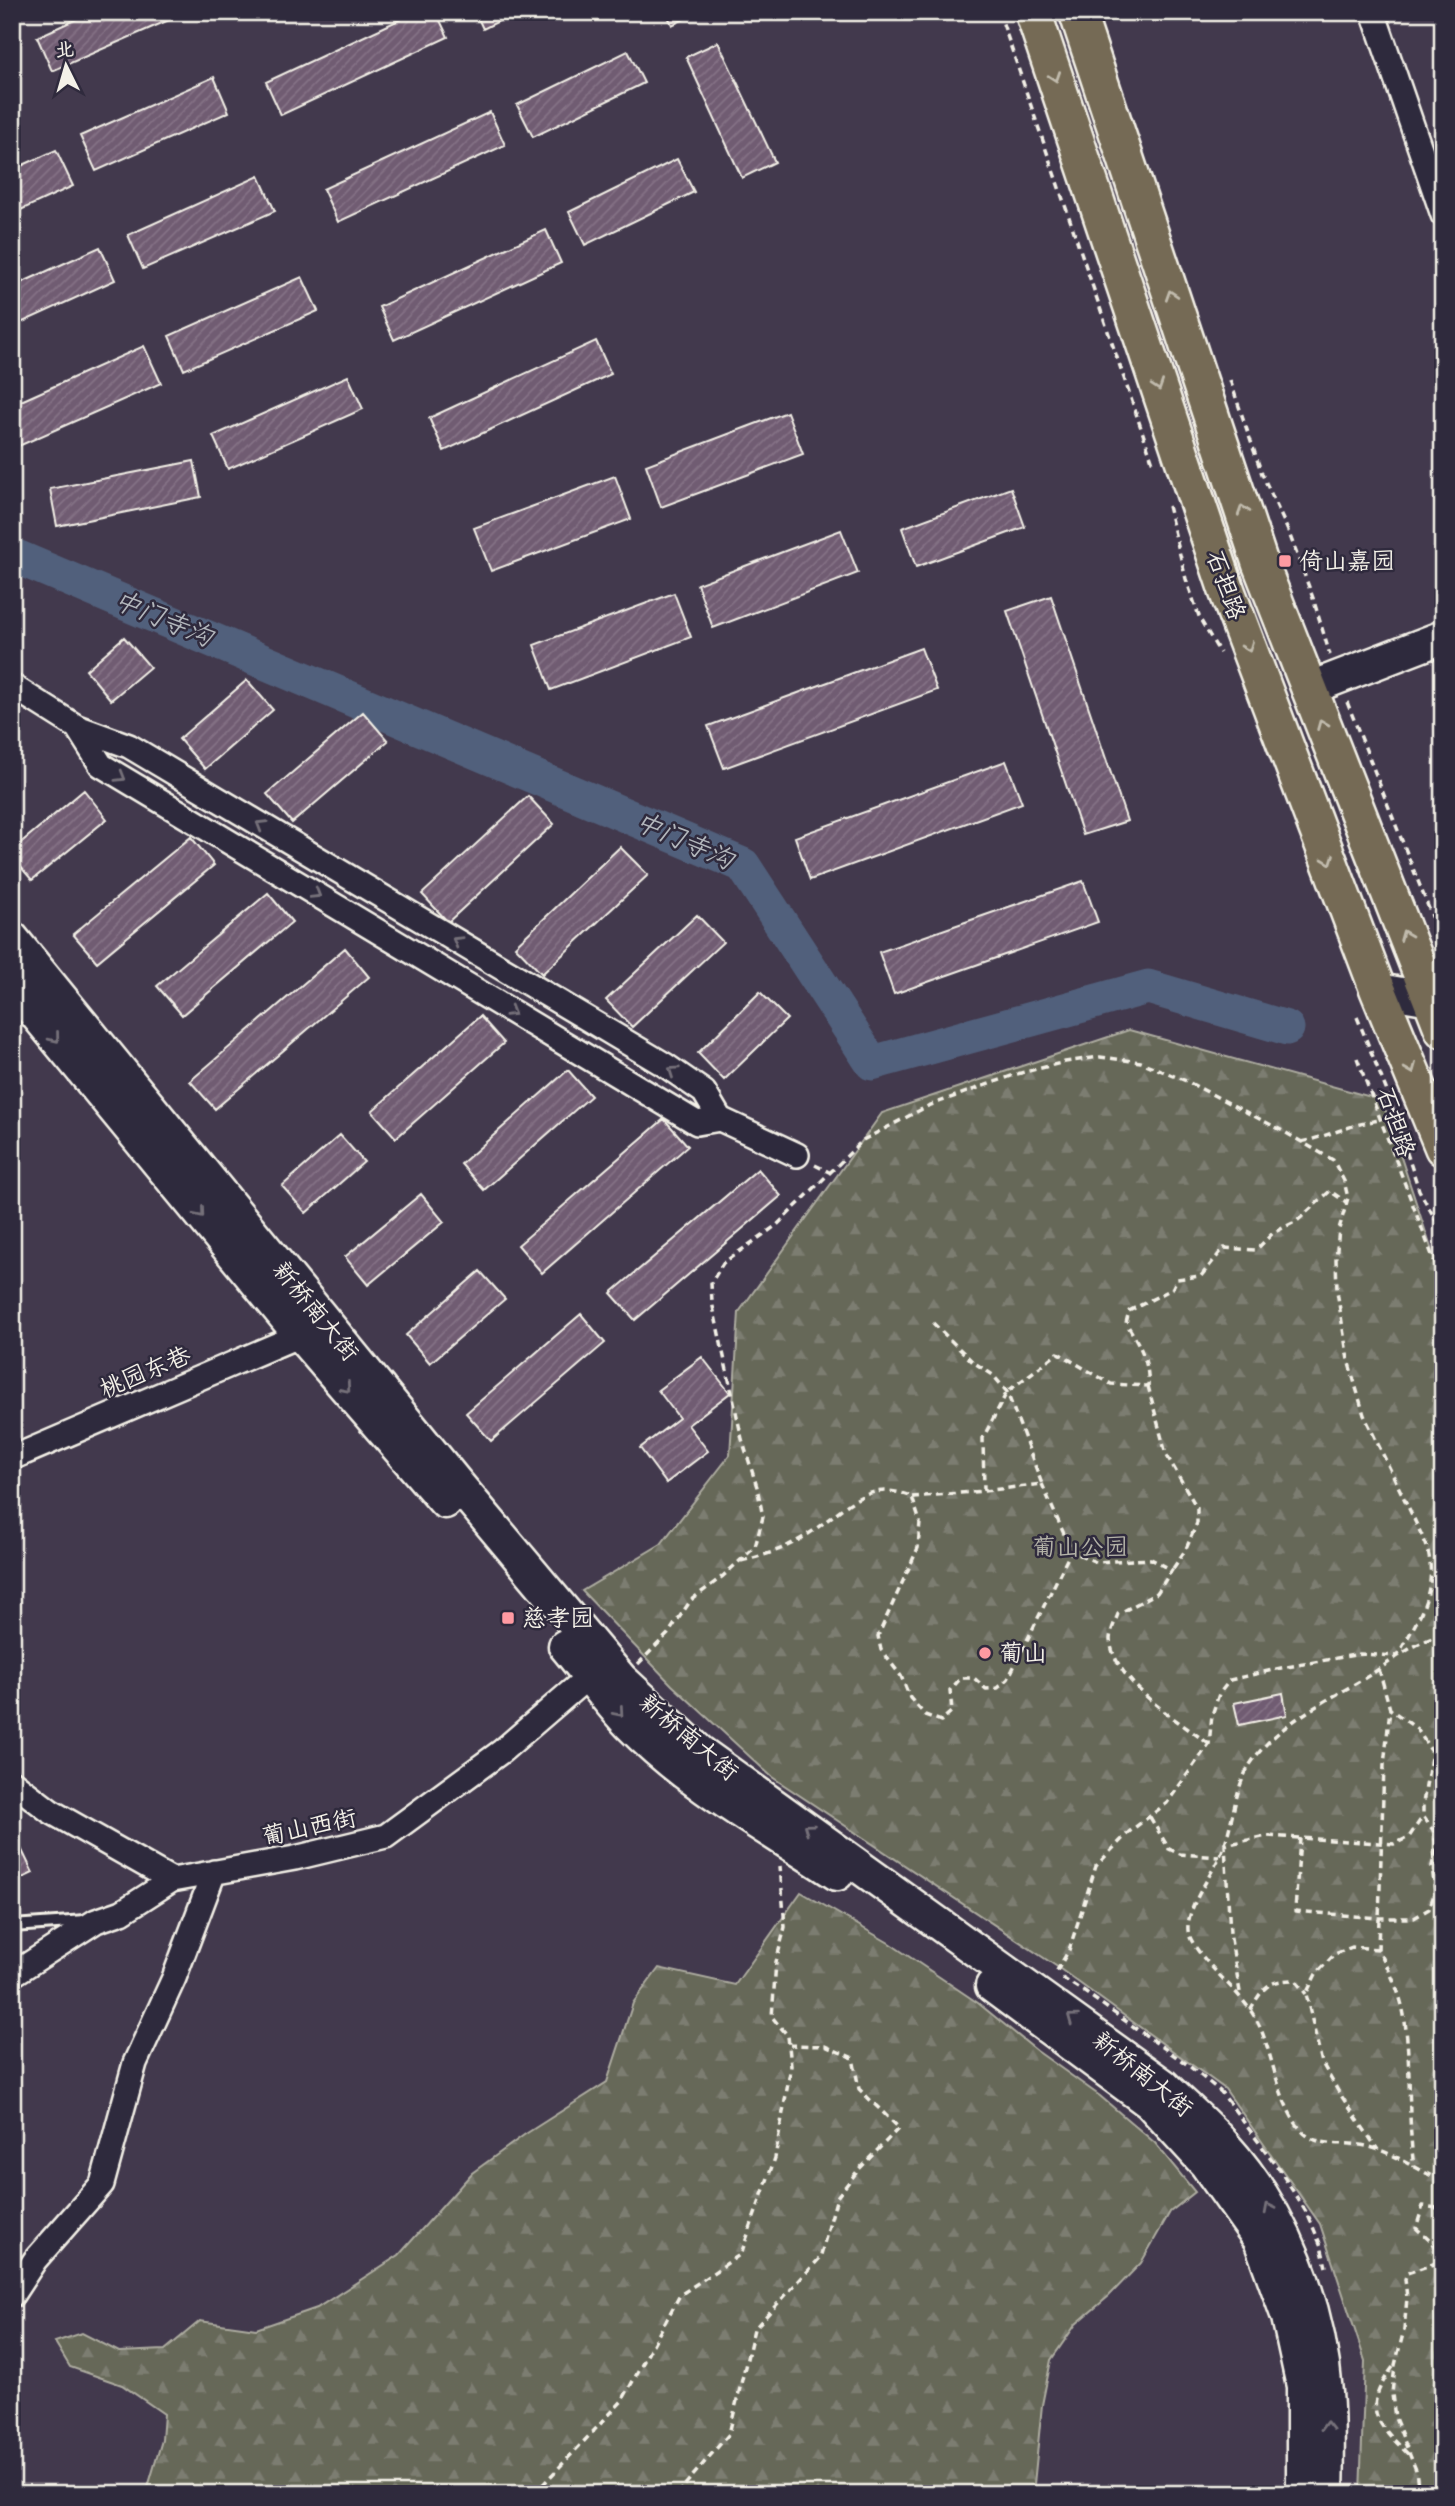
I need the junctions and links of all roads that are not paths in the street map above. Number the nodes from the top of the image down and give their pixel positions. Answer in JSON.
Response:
{"nodes":[{"id":1,"x":1033,"y":12,"type":"edge"},
{"id":2,"x":1077,"y":12,"type":"edge"},
{"id":3,"x":1373,"y":12,"type":"edge"},
{"id":4,"x":1443,"y":215,"type":"edge"},
{"id":5,"x":1443,"y":637,"type":"edge"},
{"id":6,"x":1322,"y":683,"type":"junction"},
{"id":7,"x":12,"y":686,"type":"edge"},
{"id":8,"x":77,"y":727,"type":"junction"},
{"id":9,"x":12,"y":938,"type":"edge"},
{"id":10,"x":12,"y":985,"type":"edge"},
{"id":11,"x":1366,"y":999,"type":"junction"},
{"id":12,"x":1439,"y":1010,"type":"edge"},
{"id":13,"x":720,"y":1119,"type":"junction"},
{"id":14,"x":1443,"y":1148,"type":"edge"},
{"id":15,"x":797,"y":1155,"type":"dead end"},
{"id":16,"x":300,"y":1335,"type":"junction"},
{"id":17,"x":12,"y":1458,"type":"edge"},
{"id":18,"x":589,"y":1676,"type":"junction"},
{"id":19,"x":12,"y":1782,"type":"edge"},
{"id":20,"x":214,"y":1872,"type":"junction"},
{"id":21,"x":173,"y":1880,"type":"junction"},
{"id":22,"x":96,"y":1921,"type":"junction"},
{"id":23,"x":12,"y":1926,"type":"edge"},
{"id":24,"x":12,"y":1975,"type":"edge"},
{"id":25,"x":12,"y":2295,"type":"edge"},
{"id":26,"x":1303,"y":2494,"type":"edge"},
{"id":27,"x":1327,"y":2494,"type":"edge"}],
"edges":[{"from":1,"to":11,"type":"main road","name":"石担路","one_way":true},
{"from":6,"to":2,"type":"main road","name":"石担路","one_way":true},
{"from":3,"to":4,"type":"street"},
{"from":5,"to":6,"type":"main road"},
{"from":12,"to":6,"type":"main road","name":"石担路","one_way":true},
{"from":7,"to":8,"type":"street"},
{"from":13,"to":8,"type":"street","one_way":true},
{"from":8,"to":13,"type":"street","one_way":true},
{"from":27,"to":9,"type":"main road","name":"新桥南大街","one_way":true},
{"from":10,"to":16,"type":"main road","name":"新桥南大街","one_way":true},
{"from":11,"to":12,"type":"main road"},
{"from":11,"to":14,"type":"main road","name":"石担路","one_way":true},
{"from":13,"to":15,"type":"street"},
{"from":16,"to":17,"type":"street","name":"桃园东巷"},
{"from":16,"to":18,"type":"main road","name":"新桥南大街","one_way":true},
{"from":18,"to":20,"type":"street","name":"葡山西街"},
{"from":18,"to":26,"type":"main road","name":"新桥南大街","one_way":true},
{"from":19,"to":21,"type":"street"},
{"from":20,"to":21,"type":"street","name":"葡山西街"},
{"from":20,"to":25,"type":"street"},
{"from":21,"to":22,"type":"street"},
{"from":22,"to":23,"type":"lane"},
{"from":22,"to":24,"type":"street"}]}
